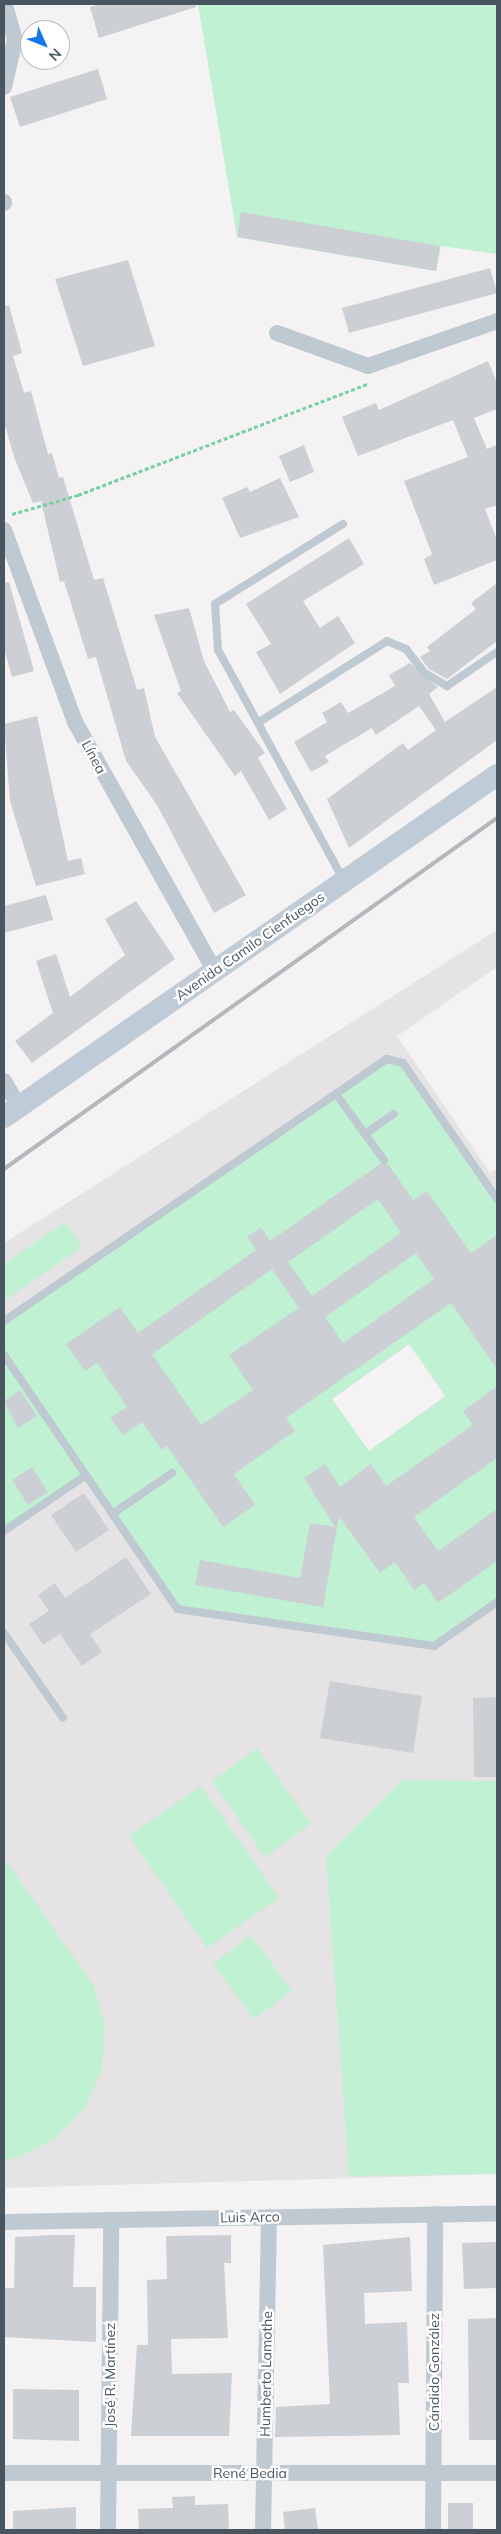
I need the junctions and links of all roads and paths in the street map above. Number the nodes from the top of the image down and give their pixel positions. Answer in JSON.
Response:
{"nodes":[{"id":1,"x":5,"y":4,"type":"edge"},
{"id":2,"x":4,"y":87,"type":"edge"},
{"id":3,"x":497,"y":321,"type":"edge"},
{"id":4,"x":277,"y":333,"type":"dead end"},
{"id":5,"x":374,"y":382,"type":"dead end"},
{"id":6,"x":4,"y":517,"type":"edge"},
{"id":7,"x":343,"y":524,"type":"dead end"},
{"id":8,"x":4,"y":530,"type":"edge"},
{"id":9,"x":497,"y":652,"type":"edge"},
{"id":10,"x":259,"y":722,"type":"junction"},
{"id":11,"x":497,"y":775,"type":"edge"},
{"id":12,"x":344,"y":881,"type":"junction"},
{"id":13,"x":215,"y":971,"type":"junction"},
{"id":14,"x":4,"y":1081,"type":"edge"},
{"id":15,"x":336,"y":1094,"type":"junction"},
{"id":16,"x":12,"y":1112,"type":"edge"},
{"id":17,"x":394,"y":1114,"type":"dead end"},
{"id":18,"x":364,"y":1134,"type":"junction"},
{"id":19,"x":384,"y":1160,"type":"dead end"},
{"id":20,"x":497,"y":1199,"type":"edge"},
{"id":21,"x":4,"y":1321,"type":"edge"},
{"id":22,"x":4,"y":1355,"type":"edge"},
{"id":23,"x":172,"y":1473,"type":"dead end"},
{"id":24,"x":86,"y":1475,"type":"junction"},
{"id":25,"x":112,"y":1514,"type":"junction"},
{"id":26,"x":4,"y":1531,"type":"edge"},
{"id":27,"x":497,"y":1602,"type":"edge"},
{"id":28,"x":4,"y":1633,"type":"edge"},
{"id":29,"x":63,"y":1718,"type":"dead end"},
{"id":30,"x":497,"y":2213,"type":"edge"},
{"id":31,"x":435,"y":2214,"type":"junction"},
{"id":32,"x":269,"y":2217,"type":"junction"},
{"id":33,"x":111,"y":2220,"type":"junction"},
{"id":34,"x":4,"y":2222,"type":"edge"},
{"id":35,"x":4,"y":2473,"type":"edge"},
{"id":36,"x":109,"y":2473,"type":"junction"},
{"id":37,"x":264,"y":2473,"type":"junction"},
{"id":38,"x":434,"y":2473,"type":"junction"},
{"id":39,"x":497,"y":2473,"type":"edge"},
{"id":40,"x":108,"y":2530,"type":"edge"},
{"id":41,"x":263,"y":2530,"type":"edge"},
{"id":42,"x":433,"y":2530,"type":"edge"}],
"edges":[{"from":1,"to":2,"type":"street"},
{"from":3,"to":4,"type":"street"},
{"from":5,"to":6,"type":"path"},
{"from":7,"to":10,"type":"lane"},
{"from":8,"to":13,"type":"street","name":"Línea"},
{"from":9,"to":10,"type":"lane"},
{"from":10,"to":12,"type":"lane"},
{"from":11,"to":12,"type":"street","name":"Avenida Camilo Cienfuegos"},
{"from":12,"to":13,"type":"street","name":"Avenida Camilo Cienfuegos"},
{"from":13,"to":16,"type":"street","name":"Avenida Camilo Cienfuegos"},
{"from":14,"to":16,"type":"street"},
{"from":15,"to":18,"type":"lane"},
{"from":15,"to":20,"type":"lane"},
{"from":15,"to":21,"type":"lane"},
{"from":17,"to":18,"type":"lane"},
{"from":18,"to":19,"type":"lane"},
{"from":22,"to":24,"type":"lane"},
{"from":23,"to":25,"type":"lane"},
{"from":24,"to":25,"type":"lane"},
{"from":24,"to":26,"type":"lane"},
{"from":25,"to":27,"type":"lane"},
{"from":28,"to":29,"type":"lane"},
{"from":30,"to":31,"type":"street","name":"Luis Arco"},
{"from":31,"to":32,"type":"street","name":"Luis Arco"},
{"from":31,"to":38,"type":"street","name":"Cándido González"},
{"from":32,"to":33,"type":"street","name":"Luis Arco"},
{"from":32,"to":37,"type":"street","name":"Humberto Lamothe"},
{"from":33,"to":34,"type":"street","name":"Luis Arco"},
{"from":33,"to":36,"type":"street","name":"José R. Martínez"},
{"from":35,"to":36,"type":"street","name":"René Bedia"},
{"from":36,"to":37,"type":"street","name":"René Bedia"},
{"from":36,"to":40,"type":"street","name":"José R. Martínez"},
{"from":37,"to":38,"type":"street","name":"René Bedia"},
{"from":37,"to":41,"type":"street","name":"Humberto Lamothe"},
{"from":38,"to":39,"type":"street","name":"René Bedia"},
{"from":38,"to":42,"type":"street","name":"Cándido González"}]}
